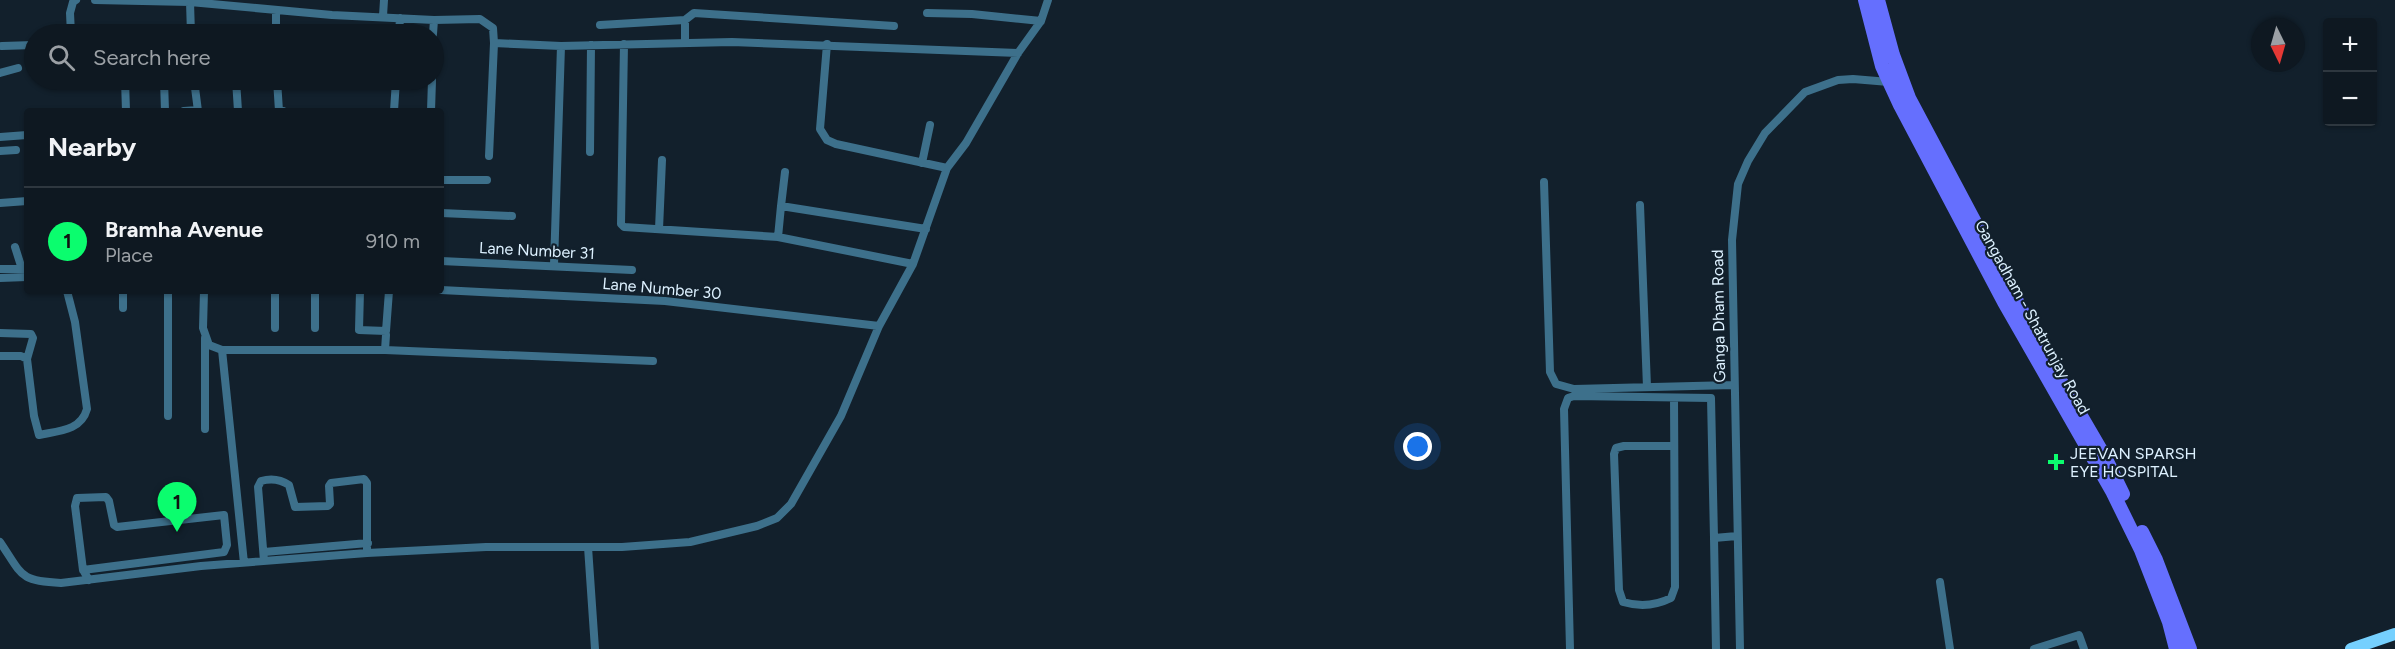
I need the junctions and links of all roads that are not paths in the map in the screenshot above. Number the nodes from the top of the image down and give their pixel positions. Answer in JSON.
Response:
{"nodes":[{"id":1,"x":76,"y":0,"type":"edge"},
{"id":2,"x":95,"y":0,"type":"edge"},
{"id":3,"x":384,"y":0,"type":"edge"},
{"id":4,"x":1048,"y":0,"type":"edge"},
{"id":5,"x":1865,"y":0,"type":"edge"},
{"id":6,"x":1878,"y":0,"type":"edge"},
{"id":7,"x":190,"y":2,"type":"junction"},
{"id":8,"x":261,"y":4,"type":"edge"},
{"id":9,"x":276,"y":11,"type":"junction"},
{"id":10,"x":927,"y":13,"type":"dead end"},
{"id":11,"x":383,"y":16,"type":"junction"},
{"id":12,"x":400,"y":18,"type":"junction"},
{"id":13,"x":434,"y":20,"type":"junction"},
{"id":14,"x":685,"y":20,"type":"junction"},
{"id":15,"x":1041,"y":21,"type":"junction"},
{"id":16,"x":71,"y":24,"type":"edge"},
{"id":17,"x":191,"y":24,"type":"edge"},
{"id":18,"x":276,"y":24,"type":"edge"},
{"id":19,"x":400,"y":24,"type":"edge"},
{"id":20,"x":434,"y":24,"type":"edge"},
{"id":21,"x":600,"y":25,"type":"dead end"},
{"id":22,"x":894,"y":26,"type":"dead end"},
{"id":23,"x":494,"y":43,"type":"junction"},
{"id":24,"x":685,"y":43,"type":"junction"},
{"id":25,"x":624,"y":44,"type":"junction"},
{"id":26,"x":827,"y":44,"type":"junction"},
{"id":27,"x":24,"y":45,"type":"edge"},
{"id":28,"x":591,"y":45,"type":"junction"},
{"id":29,"x":2,"y":46,"type":"dead end"},
{"id":30,"x":561,"y":46,"type":"junction"},
{"id":31,"x":1018,"y":53,"type":"junction"},
{"id":32,"x":18,"y":68,"type":"dead end"},
{"id":33,"x":0,"y":73,"type":"edge"},
{"id":34,"x":1895,"y":80,"type":"junction"},
{"id":35,"x":125,"y":90,"type":"edge"},
{"id":36,"x":164,"y":90,"type":"edge"},
{"id":37,"x":195,"y":90,"type":"edge"},
{"id":38,"x":237,"y":90,"type":"edge"},
{"id":39,"x":279,"y":90,"type":"edge"},
{"id":40,"x":395,"y":90,"type":"edge"},
{"id":41,"x":432,"y":90,"type":"edge"},
{"id":42,"x":126,"y":108,"type":"edge"},
{"id":43,"x":165,"y":108,"type":"edge"},
{"id":44,"x":198,"y":108,"type":"edge"},
{"id":45,"x":238,"y":108,"type":"edge"},
{"id":46,"x":281,"y":108,"type":"edge"},
{"id":47,"x":394,"y":108,"type":"edge"},
{"id":48,"x":431,"y":108,"type":"edge"},
{"id":49,"x":930,"y":125,"type":"dead end"},
{"id":50,"x":24,"y":135,"type":"edge"},
{"id":51,"x":0,"y":137,"type":"edge"},
{"id":52,"x":16,"y":150,"type":"dead end"},
{"id":53,"x":0,"y":151,"type":"edge"},
{"id":54,"x":590,"y":152,"type":"dead end"},
{"id":55,"x":489,"y":156,"type":"dead end"},
{"id":56,"x":662,"y":160,"type":"dead end"},
{"id":57,"x":922,"y":163,"type":"junction"},
{"id":58,"x":947,"y":168,"type":"junction"},
{"id":59,"x":785,"y":172,"type":"dead end"},
{"id":60,"x":444,"y":180,"type":"edge"},
{"id":61,"x":487,"y":180,"type":"dead end"},
{"id":62,"x":1544,"y":182,"type":"dead end"},
{"id":63,"x":24,"y":201,"type":"edge"},
{"id":64,"x":0,"y":203,"type":"edge"},
{"id":65,"x":1640,"y":205,"type":"dead end"},
{"id":66,"x":781,"y":206,"type":"junction"},
{"id":67,"x":444,"y":213,"type":"edge"},
{"id":68,"x":512,"y":216,"type":"dead end"},
{"id":69,"x":659,"y":229,"type":"junction"},
{"id":70,"x":926,"y":229,"type":"junction"},
{"id":71,"x":778,"y":237,"type":"junction"},
{"id":72,"x":15,"y":247,"type":"dead end"},
{"id":73,"x":444,"y":261,"type":"edge"},
{"id":74,"x":913,"y":264,"type":"junction"},
{"id":75,"x":554,"y":266,"type":"junction"},
{"id":76,"x":0,"y":268,"type":"edge"},
{"id":77,"x":24,"y":269,"type":"edge"},
{"id":78,"x":632,"y":270,"type":"dead end"},
{"id":79,"x":24,"y":271,"type":"edge"},
{"id":80,"x":24,"y":271,"type":"edge"},
{"id":81,"x":0,"y":278,"type":"edge"},
{"id":82,"x":444,"y":290,"type":"edge"},
{"id":83,"x":68,"y":294,"type":"edge"},
{"id":84,"x":123,"y":294,"type":"edge"},
{"id":85,"x":168,"y":294,"type":"edge"},
{"id":86,"x":204,"y":294,"type":"edge"},
{"id":87,"x":274,"y":294,"type":"edge"},
{"id":88,"x":315,"y":294,"type":"edge"},
{"id":89,"x":360,"y":294,"type":"edge"},
{"id":90,"x":389,"y":294,"type":"edge"},
{"id":91,"x":123,"y":308,"type":"dead end"},
{"id":92,"x":879,"y":326,"type":"junction"},
{"id":93,"x":275,"y":328,"type":"dead end"},
{"id":94,"x":315,"y":328,"type":"dead end"},
{"id":95,"x":0,"y":333,"type":"edge"},
{"id":96,"x":387,"y":335,"type":"dead end"},
{"id":97,"x":205,"y":338,"type":"junction"},
{"id":98,"x":222,"y":350,"type":"junction"},
{"id":99,"x":385,"y":350,"type":"junction"},
{"id":100,"x":0,"y":356,"type":"edge"},
{"id":101,"x":27,"y":359,"type":"junction"},
{"id":102,"x":653,"y":361,"type":"dead end"},
{"id":103,"x":1733,"y":385,"type":"junction"},
{"id":104,"x":1647,"y":387,"type":"junction"},
{"id":105,"x":1674,"y":398,"type":"junction"},
{"id":106,"x":168,"y":416,"type":"dead end"},
{"id":107,"x":205,"y":429,"type":"dead end"},
{"id":108,"x":1674,"y":446,"type":"junction"},
{"id":109,"x":1737,"y":536,"type":"junction"},
{"id":110,"x":1714,"y":538,"type":"junction"},
{"id":111,"x":0,"y":542,"type":"edge"},
{"id":112,"x":588,"y":546,"type":"junction"},
{"id":113,"x":368,"y":548,"type":"junction"},
{"id":114,"x":264,"y":557,"type":"junction"},
{"id":115,"x":244,"y":563,"type":"junction"},
{"id":116,"x":83,"y":570,"type":"junction"},
{"id":117,"x":89,"y":580,"type":"junction"},
{"id":118,"x":1940,"y":582,"type":"dead end"},
{"id":119,"x":2395,"y":634,"type":"edge"},
{"id":120,"x":595,"y":649,"type":"edge"},
{"id":121,"x":1570,"y":649,"type":"edge"},
{"id":122,"x":1716,"y":649,"type":"edge"},
{"id":123,"x":1740,"y":649,"type":"edge"},
{"id":124,"x":1950,"y":649,"type":"edge"},
{"id":125,"x":2034,"y":649,"type":"edge"},
{"id":126,"x":2084,"y":649,"type":"edge"},
{"id":127,"x":2176,"y":649,"type":"edge"},
{"id":128,"x":2190,"y":649,"type":"edge"},
{"id":129,"x":2351,"y":649,"type":"edge"}],
"edges":[{"from":1,"to":16,"type":"street"},
{"from":2,"to":7,"type":"street"},
{"from":3,"to":11,"type":"street"},
{"from":4,"to":15,"type":"street"},
{"from":5,"to":34,"type":"main road","name":"Gangadham - Shatrunjay Road"},
{"from":6,"to":34,"type":"main road","name":"Gangadham - Shatrunjay Road"},
{"from":7,"to":8,"type":"street"},
{"from":7,"to":17,"type":"street"},
{"from":8,"to":9,"type":"street"},
{"from":9,"to":11,"type":"street"},
{"from":9,"to":18,"type":"street"},
{"from":10,"to":15,"type":"street"},
{"from":11,"to":12,"type":"street"},
{"from":12,"to":13,"type":"street"},
{"from":12,"to":19,"type":"street"},
{"from":13,"to":20,"type":"street"},
{"from":13,"to":23,"type":"street"},
{"from":14,"to":21,"type":"street"},
{"from":14,"to":22,"type":"street"},
{"from":14,"to":24,"type":"street"},
{"from":15,"to":31,"type":"street"},
{"from":23,"to":30,"type":"street"},
{"from":23,"to":55,"type":"street"},
{"from":24,"to":25,"type":"street"},
{"from":24,"to":26,"type":"street"},
{"from":25,"to":28,"type":"street"},
{"from":25,"to":69,"type":"street"},
{"from":26,"to":31,"type":"street"},
{"from":26,"to":57,"type":"street"},
{"from":27,"to":29,"type":"street"},
{"from":28,"to":30,"type":"street"},
{"from":28,"to":54,"type":"street"},
{"from":30,"to":75,"type":"street"},
{"from":31,"to":58,"type":"street"},
{"from":32,"to":33,"type":"street"},
{"from":34,"to":103,"type":"street","name":"Ganga Dham Road"},
{"from":34,"to":127,"type":"main road","name":"Gangadham - Shatrunjay Road"},
{"from":34,"to":128,"type":"main road","name":"Gangadham - Shatrunjay Road"},
{"from":35,"to":42,"type":"street"},
{"from":36,"to":43,"type":"street"},
{"from":37,"to":44,"type":"street"},
{"from":38,"to":45,"type":"street"},
{"from":39,"to":46,"type":"street"},
{"from":40,"to":47,"type":"street"},
{"from":41,"to":48,"type":"street"},
{"from":49,"to":57,"type":"street"},
{"from":50,"to":51,"type":"street"},
{"from":52,"to":53,"type":"street"},
{"from":56,"to":69,"type":"street"},
{"from":57,"to":58,"type":"street"},
{"from":58,"to":70,"type":"street"},
{"from":59,"to":66,"type":"street"},
{"from":60,"to":61,"type":"street"},
{"from":62,"to":104,"type":"street"},
{"from":63,"to":64,"type":"street"},
{"from":65,"to":104,"type":"street"},
{"from":66,"to":70,"type":"street"},
{"from":66,"to":71,"type":"street"},
{"from":67,"to":68,"type":"street"},
{"from":69,"to":71,"type":"street"},
{"from":70,"to":74,"type":"street"},
{"from":71,"to":74,"type":"street"},
{"from":72,"to":77,"type":"street"},
{"from":73,"to":75,"type":"street","name":"Lane Number 31"},
{"from":74,"to":92,"type":"street"},
{"from":75,"to":78,"type":"street","name":"Lane Number 31"},
{"from":76,"to":79,"type":"street"},
{"from":80,"to":81,"type":"street"},
{"from":82,"to":92,"type":"street","name":"Lane Number 30"},
{"from":83,"to":101,"type":"street"},
{"from":84,"to":91,"type":"street"},
{"from":85,"to":106,"type":"street"},
{"from":86,"to":97,"type":"street"},
{"from":87,"to":93,"type":"street"},
{"from":88,"to":94,"type":"street"},
{"from":89,"to":90,"type":"street"},
{"from":92,"to":112,"type":"street"},
{"from":95,"to":101,"type":"street"},
{"from":96,"to":99,"type":"street"},
{"from":97,"to":98,"type":"street"},
{"from":97,"to":107,"type":"street"},
{"from":98,"to":99,"type":"street"},
{"from":98,"to":115,"type":"street"},
{"from":99,"to":102,"type":"street"},
{"from":100,"to":101,"type":"street"},
{"from":103,"to":104,"type":"street"},
{"from":103,"to":109,"type":"street","name":"Ganga Dham Road"},
{"from":105,"to":108,"type":"street"},
{"from":105,"to":110,"type":"street"},
{"from":105,"to":121,"type":"street"},
{"from":108,"to":108,"type":"street"},
{"from":109,"to":110,"type":"street"},
{"from":109,"to":123,"type":"street","name":"Ganga Dham Road"},
{"from":110,"to":122,"type":"street"},
{"from":111,"to":117,"type":"street"},
{"from":112,"to":113,"type":"street"},
{"from":112,"to":120,"type":"street"},
{"from":113,"to":114,"type":"street"},
{"from":113,"to":114,"type":"street"},
{"from":114,"to":115,"type":"street"},
{"from":115,"to":117,"type":"street"},
{"from":116,"to":116,"type":"street"},
{"from":116,"to":117,"type":"street"},
{"from":118,"to":124,"type":"street"},
{"from":119,"to":129,"type":"main road"},
{"from":125,"to":126,"type":"street"}]}
